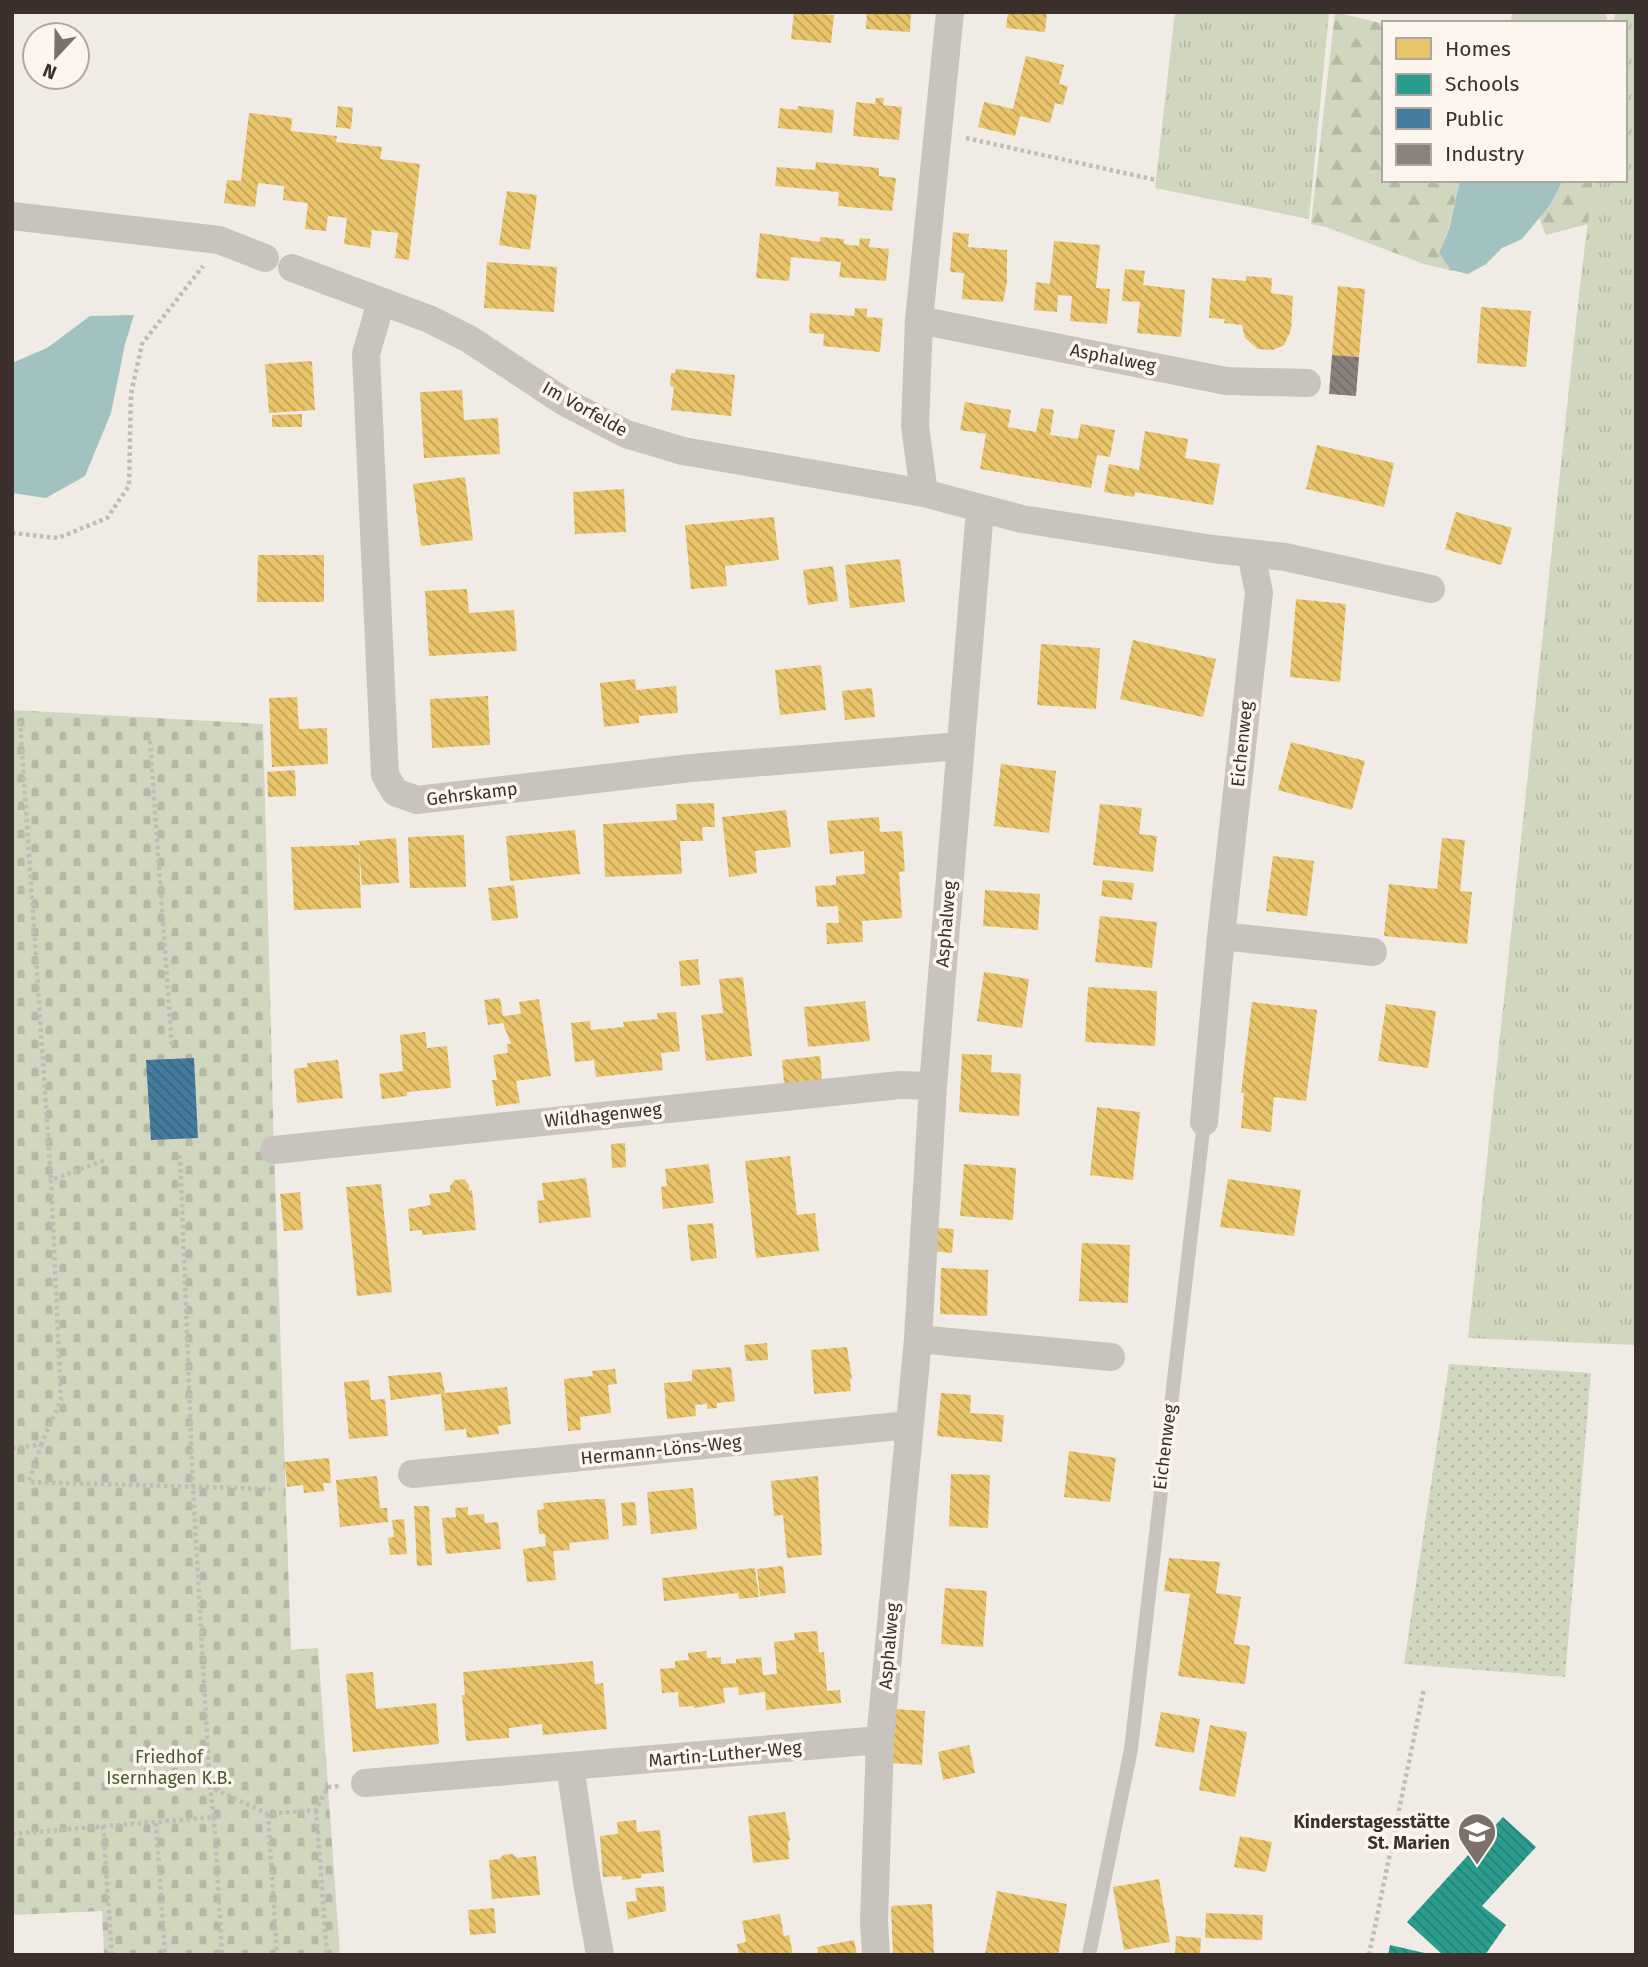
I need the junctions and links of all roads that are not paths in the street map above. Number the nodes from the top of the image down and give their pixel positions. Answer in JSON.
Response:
{"nodes":[{"id":1,"x":950,"y":12,"type":"edge"},
{"id":2,"x":12,"y":216,"type":"edge"},
{"id":3,"x":265,"y":258,"type":"dead end"},
{"id":4,"x":292,"y":268,"type":"dead end"},
{"id":5,"x":381,"y":302,"type":"junction"},
{"id":6,"x":919,"y":320,"type":"junction"},
{"id":7,"x":1307,"y":383,"type":"dead end"},
{"id":8,"x":924,"y":493,"type":"junction"},
{"id":9,"x":980,"y":510,"type":"junction"},
{"id":10,"x":1251,"y":552,"type":"junction"},
{"id":11,"x":1431,"y":589,"type":"dead end"},
{"id":12,"x":960,"y":746,"type":"junction"},
{"id":13,"x":1221,"y":936,"type":"junction"},
{"id":14,"x":1373,"y":952,"type":"dead end"},
{"id":15,"x":933,"y":1086,"type":"junction"},
{"id":16,"x":1204,"y":1122,"type":"joint"},
{"id":17,"x":274,"y":1150,"type":"dead end"},
{"id":18,"x":918,"y":1339,"type":"junction"},
{"id":19,"x":1111,"y":1357,"type":"dead end"},
{"id":20,"x":909,"y":1425,"type":"junction"},
{"id":21,"x":412,"y":1474,"type":"dead end"},
{"id":22,"x":880,"y":1740,"type":"junction"},
{"id":23,"x":569,"y":1766,"type":"junction"},
{"id":24,"x":365,"y":1783,"type":"road end"},
{"id":25,"x":600,"y":1955,"type":"edge"},
{"id":26,"x":876,"y":1955,"type":"edge"},
{"id":27,"x":1089,"y":1955,"type":"edge"}],
"edges":[{"from":1,"to":6,"type":"street"},
{"from":2,"to":3,"type":"street"},
{"from":4,"to":5,"type":"street","name":"Im Vorfelde"},
{"from":5,"to":8,"type":"street","name":"Im Vorfelde"},
{"from":5,"to":12,"type":"street","name":"Gehrskamp"},
{"from":6,"to":7,"type":"street","name":"Asphalweg"},
{"from":6,"to":8,"type":"street"},
{"from":8,"to":9,"type":"street","name":"Im Vorfelde"},
{"from":9,"to":10,"type":"street"},
{"from":9,"to":12,"type":"street","name":"Asphalweg"},
{"from":10,"to":11,"type":"street"},
{"from":10,"to":13,"type":"street","name":"Eichenweg"},
{"from":12,"to":15,"type":"street","name":"Asphalweg"},
{"from":13,"to":14,"type":"street"},
{"from":13,"to":16,"type":"street","name":"Eichenweg"},
{"from":15,"to":17,"type":"street","name":"Wildhagenweg"},
{"from":15,"to":18,"type":"street","name":"Asphalweg"},
{"from":16,"to":27,"type":"lane","name":"Eichenweg"},
{"from":18,"to":19,"type":"street"},
{"from":18,"to":20,"type":"street","name":"Asphalweg"},
{"from":20,"to":21,"type":"street","name":"Hermann-Löns-Weg"},
{"from":20,"to":22,"type":"street","name":"Asphalweg"},
{"from":22,"to":23,"type":"street","name":"Martin-Luther-Weg"},
{"from":22,"to":26,"type":"street","name":"Asphalweg"},
{"from":23,"to":24,"type":"street","name":"Martin-Luther-Weg"},
{"from":23,"to":25,"type":"street"}]}
